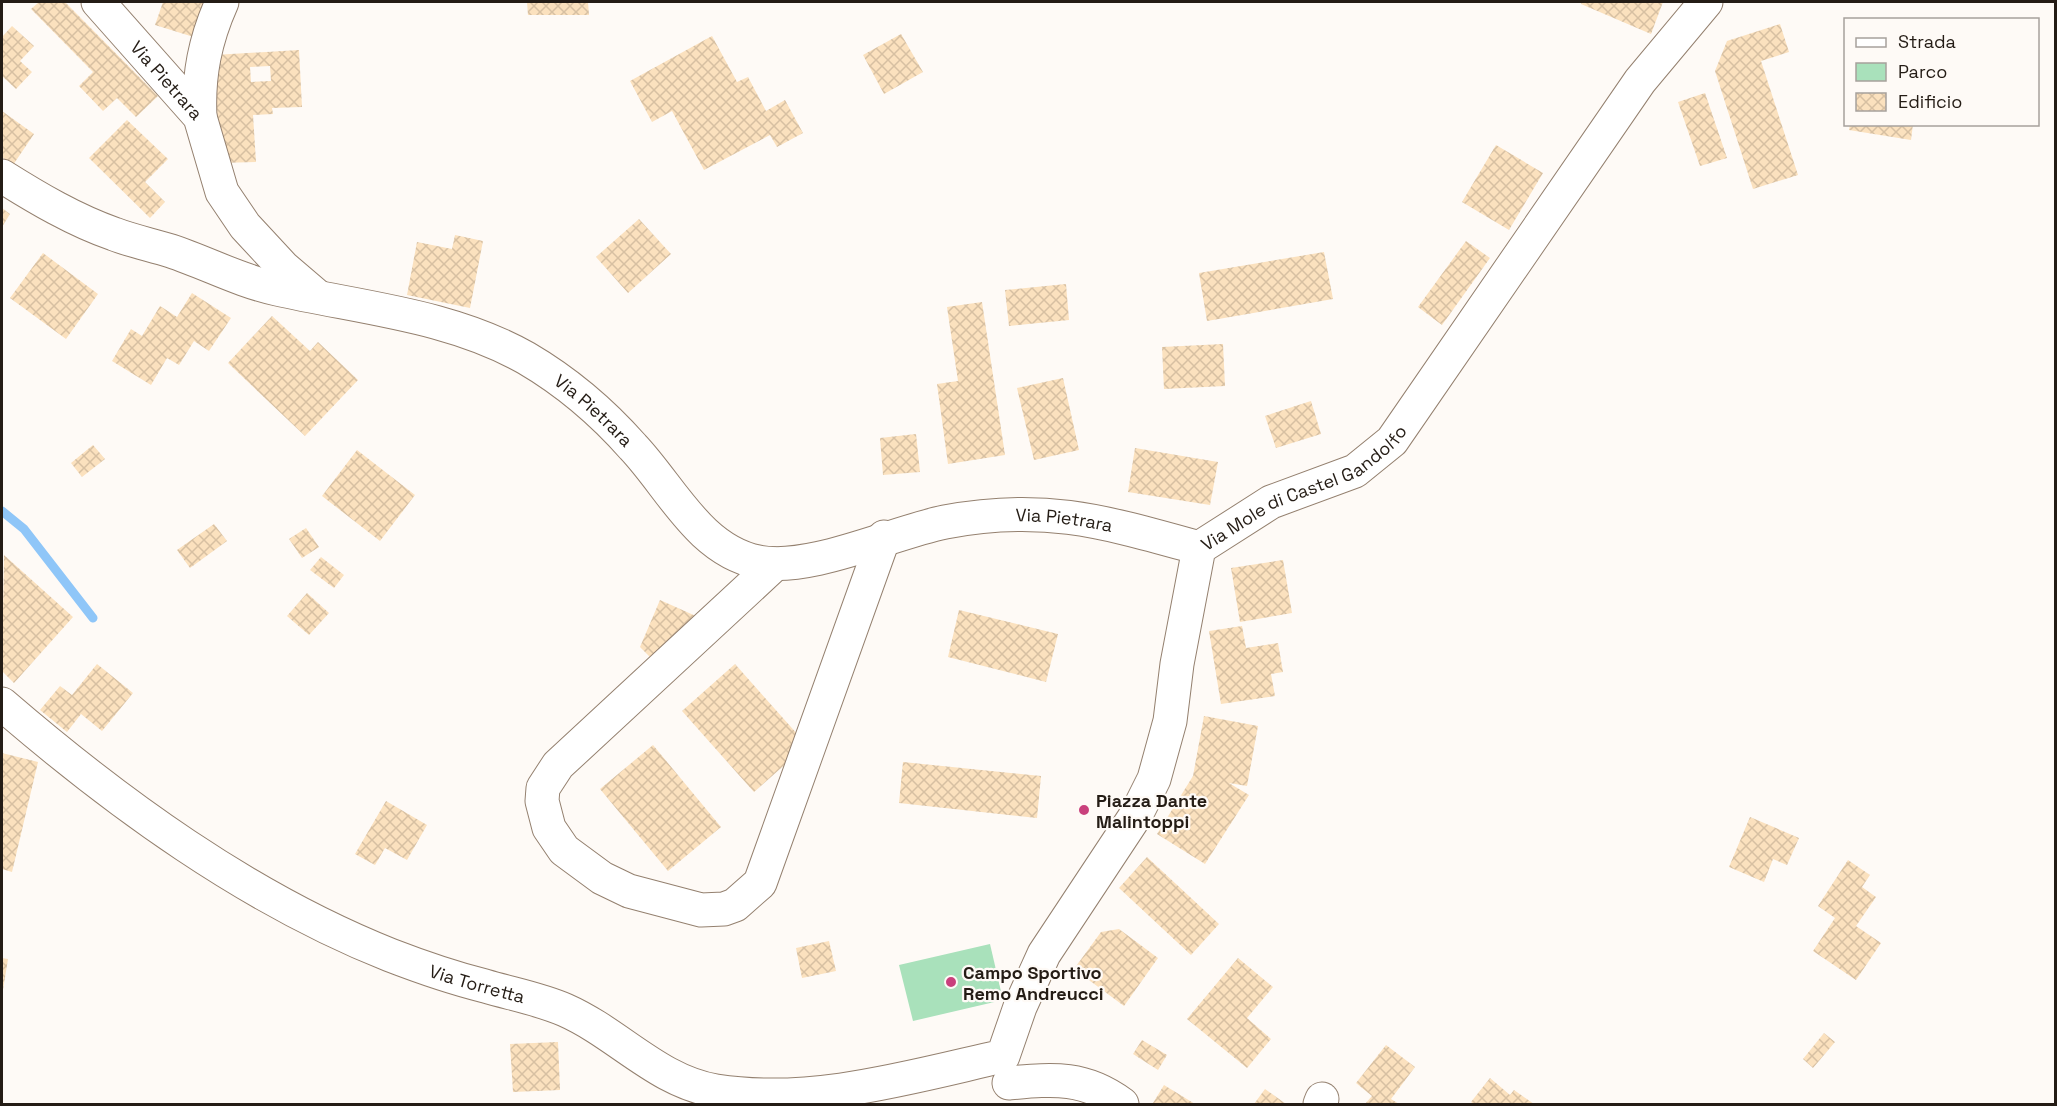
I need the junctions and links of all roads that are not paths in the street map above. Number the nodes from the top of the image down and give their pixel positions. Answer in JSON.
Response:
{"nodes":[{"id":1,"x":98,"y":2,"type":"edge"},
{"id":2,"x":222,"y":2,"type":"edge"},
{"id":3,"x":1706,"y":2,"type":"edge"},
{"id":4,"x":200,"y":117,"type":"junction"},
{"id":5,"x":2,"y":176,"type":"edge"},
{"id":6,"x":318,"y":297,"type":"junction"},
{"id":7,"x":884,"y":537,"type":"junction"},
{"id":8,"x":1200,"y":548,"type":"junction"},
{"id":9,"x":774,"y":564,"type":"junction"},
{"id":10,"x":2,"y":704,"type":"edge"},
{"id":11,"x":1008,"y":1081,"type":"edge"},
{"id":12,"x":1122,"y":1104,"type":"edge"}],
"edges":[{"from":1,"to":4,"type":"street","name":"Via Pietrara"},
{"from":2,"to":4,"type":"street"},
{"from":3,"to":8,"type":"street","name":"Via Mole di Castel Gandolfo"},
{"from":4,"to":6,"type":"street","name":"Via Pietrara"},
{"from":5,"to":6,"type":"street"},
{"from":6,"to":9,"type":"street","name":"Via Pietrara"},
{"from":7,"to":8,"type":"street","name":"Via Pietrara"},
{"from":7,"to":9,"type":"street","name":"Via Pietrara"},
{"from":7,"to":9,"type":"street"},
{"from":8,"to":11,"type":"street","name":"Via Mole di Castel Gandolfo"},
{"from":10,"to":11,"type":"street","name":"Via Torretta"},
{"from":11,"to":12,"type":"street","name":"Via Torretta"}]}
